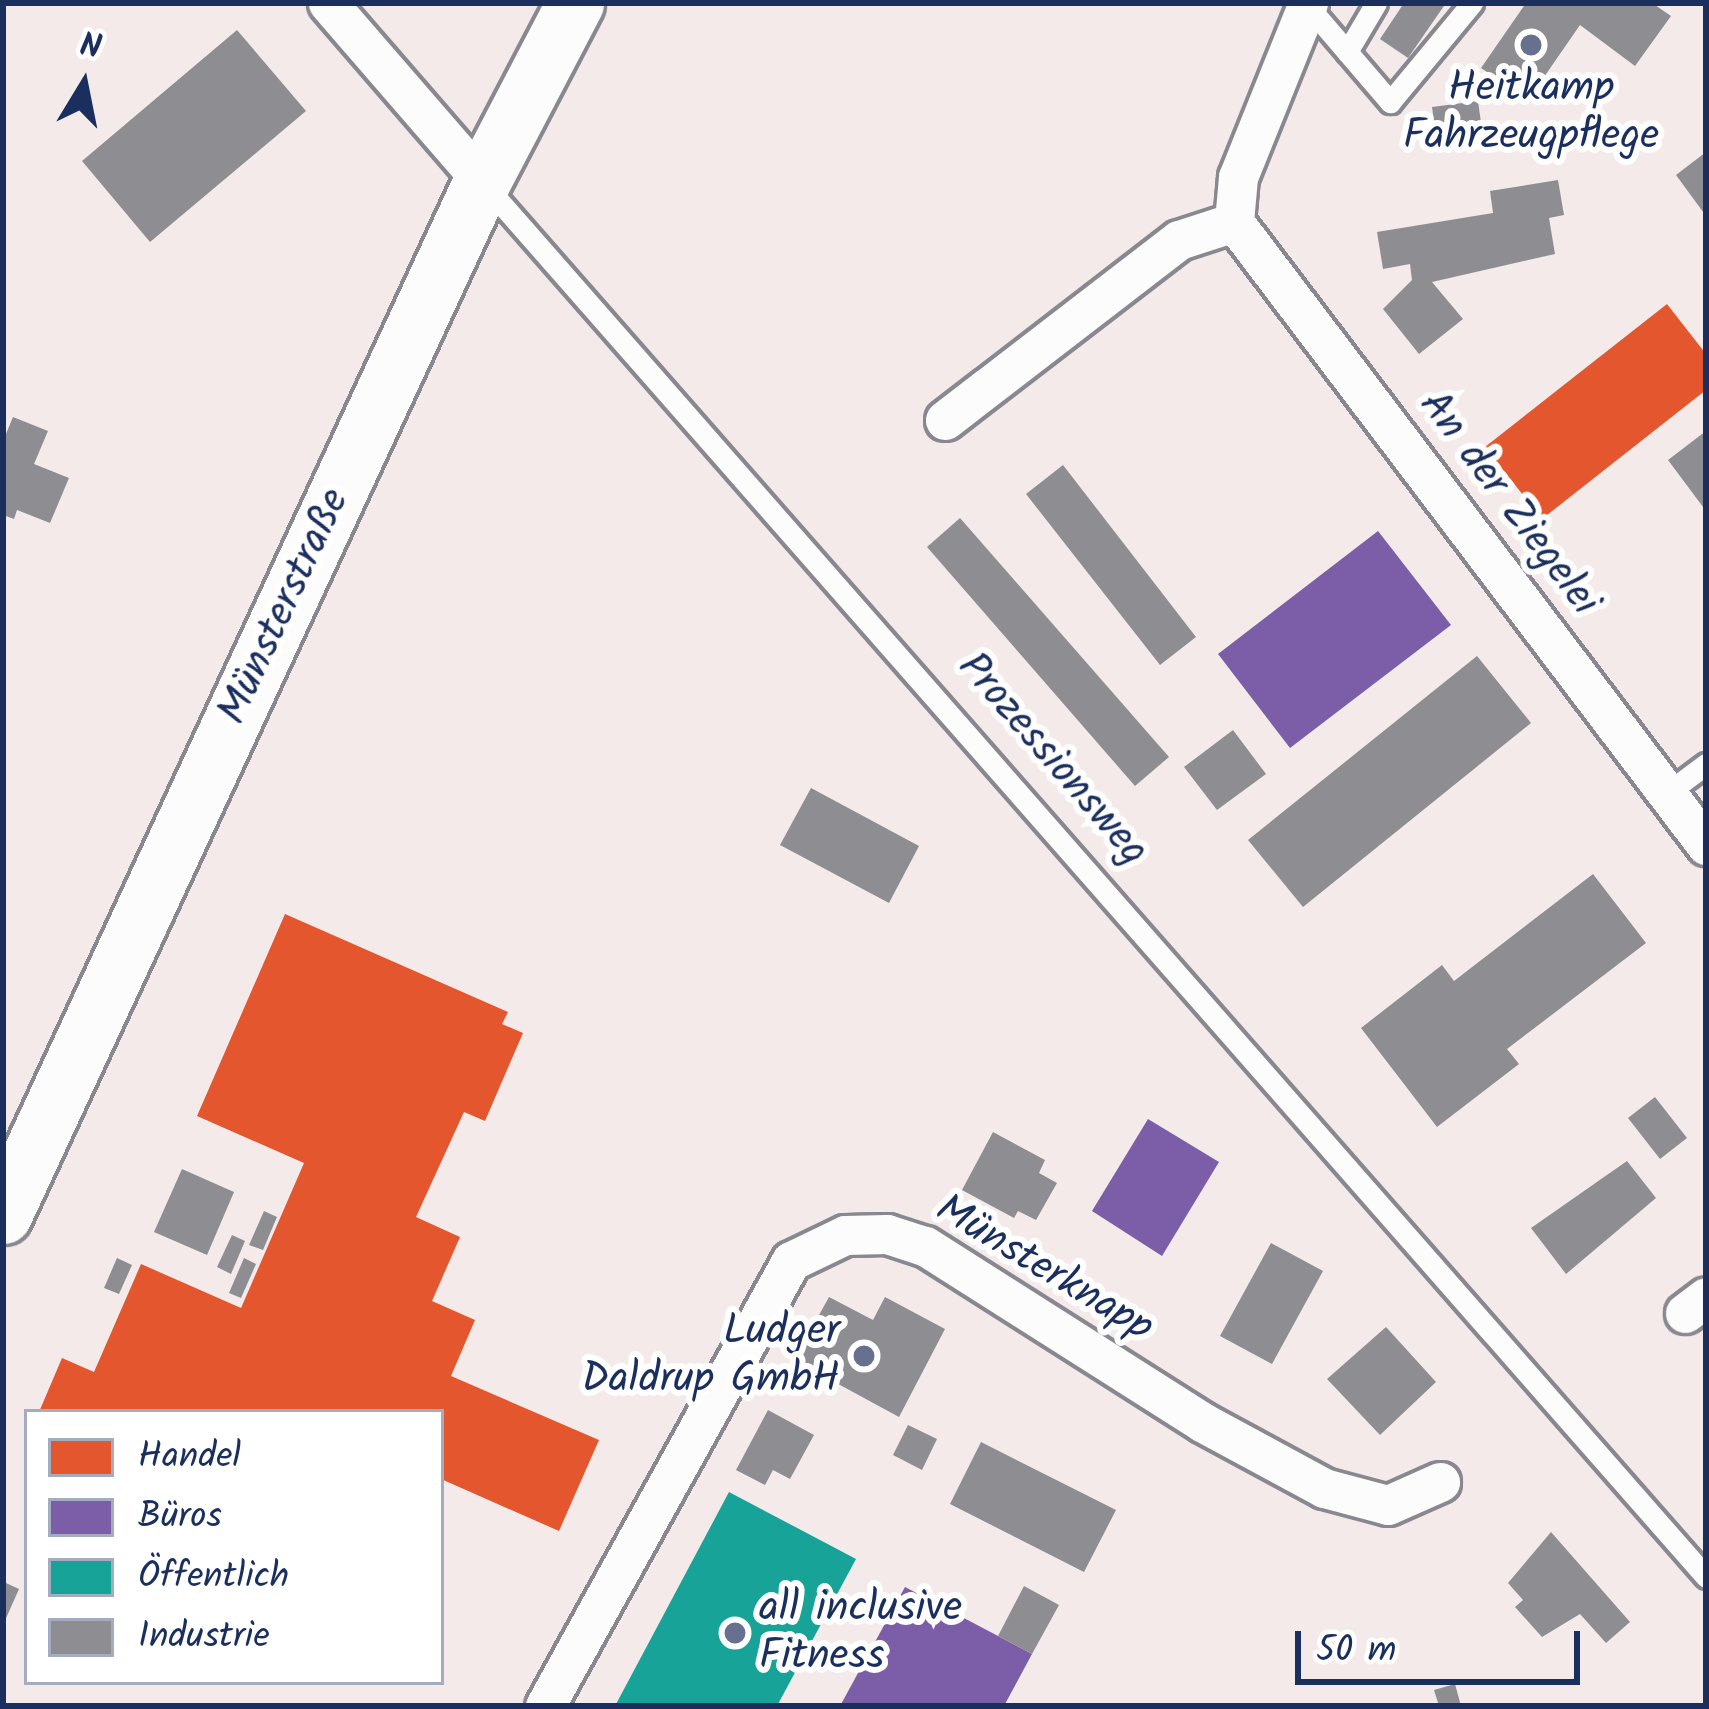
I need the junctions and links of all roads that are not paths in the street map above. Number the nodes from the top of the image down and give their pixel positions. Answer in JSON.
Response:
{"nodes":[{"id":1,"x":328,"y":3,"type":"edge"},
{"id":2,"x":575,"y":3,"type":"edge"},
{"id":3,"x":1376,"y":3,"type":"edge"},
{"id":4,"x":1472,"y":3,"type":"edge"},
{"id":5,"x":1308,"y":4,"type":"edge"},
{"id":6,"x":1347,"y":52,"type":"junction"},
{"id":7,"x":482,"y":181,"type":"junction"},
{"id":8,"x":1234,"y":222,"type":"junction"},
{"id":9,"x":945,"y":420,"type":"dead end"},
{"id":10,"x":1706,"y":764,"type":"edge"},
{"id":11,"x":1667,"y":793,"type":"junction"},
{"id":12,"x":1706,"y":845,"type":"edge"},
{"id":13,"x":3,"y":1215,"type":"edge"},
{"id":14,"x":1440,"y":1482,"type":"dead end"},
{"id":15,"x":1706,"y":1577,"type":"edge"},
{"id":16,"x":544,"y":1706,"type":"edge"}],
"edges":[{"from":1,"to":7,"type":"street","name":"Prozessionsweg"},
{"from":2,"to":7,"type":"main road","name":"Münsterstraße"},
{"from":3,"to":6,"type":"lane"},
{"from":4,"to":6,"type":"lane"},
{"from":5,"to":6,"type":"lane"},
{"from":5,"to":8,"type":"street"},
{"from":7,"to":13,"type":"main road","name":"Münsterstraße"},
{"from":7,"to":15,"type":"lane","name":"Prozessionsweg"},
{"from":8,"to":9,"type":"street"},
{"from":8,"to":11,"type":"street","name":"An der Ziegelei"},
{"from":10,"to":11,"type":"lane"},
{"from":11,"to":12,"type":"street","name":"An der Ziegelei"},
{"from":14,"to":16,"type":"street","name":"Münsterknapp"}]}
